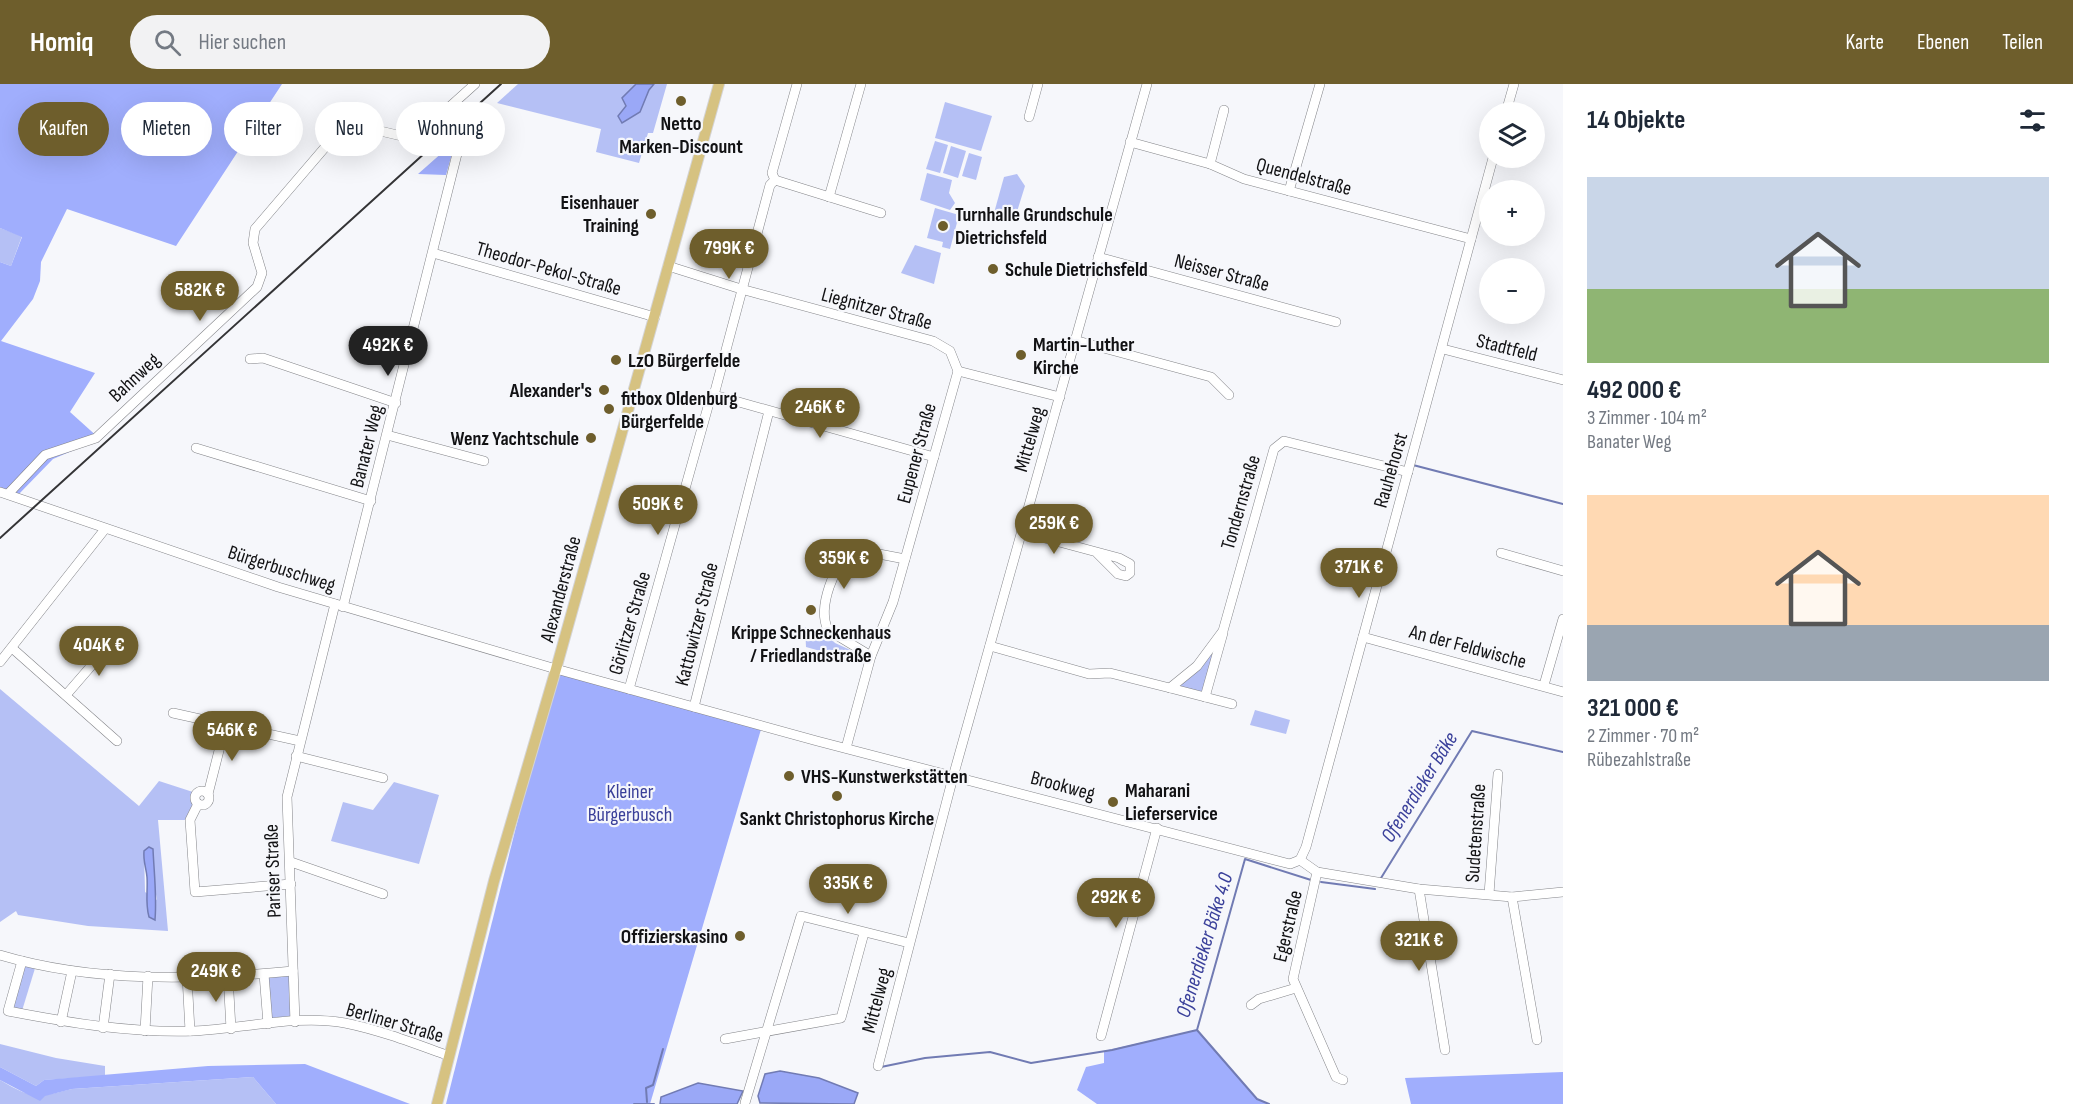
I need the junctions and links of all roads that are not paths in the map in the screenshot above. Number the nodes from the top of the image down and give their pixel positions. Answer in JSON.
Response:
{"nodes":[{"id":1,"x":475,"y":84,"type":"edge"},
{"id":2,"x":719,"y":84,"type":"edge"},
{"id":3,"x":797,"y":84,"type":"edge"},
{"id":4,"x":861,"y":84,"type":"edge"},
{"id":5,"x":1038,"y":84,"type":"edge"},
{"id":6,"x":1147,"y":84,"type":"edge"},
{"id":7,"x":1320,"y":84,"type":"edge"},
{"id":8,"x":1514,"y":84,"type":"edge"},
{"id":9,"x":1509,"y":102,"type":"edge"},
{"id":10,"x":1224,"y":110,"type":"dead end"},
{"id":11,"x":1029,"y":117,"type":"dead end"},
{"id":12,"x":1130,"y":142,"type":"junction"},
{"id":13,"x":456,"y":156,"type":"edge"},
{"id":14,"x":1210,"y":164,"type":"junction"},
{"id":15,"x":1490,"y":168,"type":"edge"},
{"id":16,"x":775,"y":180,"type":"junction"},
{"id":17,"x":1290,"y":191,"type":"junction"},
{"id":18,"x":829,"y":197,"type":"junction"},
{"id":19,"x":881,"y":213,"type":"dead end"},
{"id":20,"x":1471,"y":239,"type":"junction"},
{"id":21,"x":432,"y":253,"type":"junction"},
{"id":22,"x":1098,"y":257,"type":"junction"},
{"id":23,"x":668,"y":266,"type":"junction"},
{"id":24,"x":741,"y":289,"type":"junction"},
{"id":25,"x":655,"y":317,"type":"junction"},
{"id":26,"x":1336,"y":322,"type":"dead end"},
{"id":27,"x":1074,"y":340,"type":"junction"},
{"id":28,"x":1443,"y":349,"type":"junction"},
{"id":29,"x":250,"y":359,"type":"dead end"},
{"id":30,"x":958,"y":371,"type":"junction"},
{"id":31,"x":1563,"y":380,"type":"edge"},
{"id":32,"x":1229,"y":394,"type":"dead end"},
{"id":33,"x":714,"y":395,"type":"junction"},
{"id":34,"x":1060,"y":397,"type":"junction"},
{"id":35,"x":396,"y":403,"type":"junction"},
{"id":36,"x":770,"y":411,"type":"junction"},
{"id":37,"x":387,"y":435,"type":"junction"},
{"id":38,"x":196,"y":448,"type":"dead end"},
{"id":39,"x":934,"y":457,"type":"junction"},
{"id":40,"x":484,"y":461,"type":"dead end"},
{"id":41,"x":1408,"y":472,"type":"junction"},
{"id":42,"x":4,"y":493,"type":"edge"},
{"id":43,"x":371,"y":501,"type":"junction"},
{"id":44,"x":105,"y":529,"type":"junction"},
{"id":45,"x":1022,"y":532,"type":"junction"},
{"id":46,"x":1097,"y":553,"type":"dead end"},
{"id":47,"x":1501,"y":553,"type":"dead end"},
{"id":48,"x":905,"y":559,"type":"junction"},
{"id":49,"x":1563,"y":571,"type":"edge"},
{"id":50,"x":339,"y":605,"type":"junction"},
{"id":51,"x":1563,"y":619,"type":"edge"},
{"id":52,"x":1223,"y":631,"type":"junction"},
{"id":53,"x":1363,"y":637,"type":"junction"},
{"id":54,"x":111,"y":643,"type":"dead end"},
{"id":55,"x":990,"y":646,"type":"junction"},
{"id":56,"x":12,"y":648,"type":"junction"},
{"id":57,"x":871,"y":656,"type":"junction"},
{"id":58,"x":0,"y":662,"type":"edge"},
{"id":59,"x":556,"y":669,"type":"junction"},
{"id":60,"x":1544,"y":685,"type":"junction"},
{"id":61,"x":1170,"y":688,"type":"junction"},
{"id":62,"x":629,"y":689,"type":"junction"},
{"id":63,"x":1563,"y":692,"type":"edge"},
{"id":64,"x":66,"y":695,"type":"junction"},
{"id":65,"x":1205,"y":697,"type":"junction"},
{"id":66,"x":1232,"y":704,"type":"dead end"},
{"id":67,"x":694,"y":707,"type":"junction"},
{"id":68,"x":173,"y":713,"type":"dead end"},
{"id":69,"x":226,"y":723,"type":"junction"},
{"id":70,"x":117,"y":741,"type":"dead end"},
{"id":71,"x":300,"y":741,"type":"junction"},
{"id":72,"x":846,"y":748,"type":"junction"},
{"id":73,"x":296,"y":756,"type":"junction"},
{"id":74,"x":1498,"y":774,"type":"dead end"},
{"id":75,"x":953,"y":777,"type":"junction"},
{"id":76,"x":383,"y":778,"type":"dead end"},
{"id":77,"x":1157,"y":828,"type":"junction"},
{"id":78,"x":1300,"y":860,"type":"junction"},
{"id":79,"x":291,"y":862,"type":"junction"},
{"id":80,"x":1317,"y":872,"type":"junction"},
{"id":81,"x":291,"y":884,"type":"junction"},
{"id":82,"x":1419,"y":890,"type":"junction"},
{"id":83,"x":1563,"y":892,"type":"edge"},
{"id":84,"x":383,"y":894,"type":"dead end"},
{"id":85,"x":1489,"y":894,"type":"junction"},
{"id":86,"x":1512,"y":897,"type":"junction"},
{"id":87,"x":864,"y":933,"type":"junction"},
{"id":88,"x":909,"y":943,"type":"junction"},
{"id":89,"x":0,"y":955,"type":"edge"},
{"id":90,"x":22,"y":962,"type":"junction"},
{"id":91,"x":72,"y":971,"type":"junction"},
{"id":92,"x":293,"y":971,"type":"junction"},
{"id":93,"x":110,"y":974,"type":"junction"},
{"id":94,"x":264,"y":974,"type":"junction"},
{"id":95,"x":148,"y":975,"type":"junction"},
{"id":96,"x":228,"y":975,"type":"junction"},
{"id":97,"x":187,"y":976,"type":"junction"},
{"id":98,"x":1296,"y":988,"type":"junction"},
{"id":99,"x":1251,"y":1005,"type":"dead end"},
{"id":100,"x":61,"y":1022,"type":"junction"},
{"id":101,"x":295,"y":1022,"type":"junction"},
{"id":102,"x":268,"y":1024,"type":"junction"},
{"id":103,"x":103,"y":1028,"type":"junction"},
{"id":104,"x":231,"y":1029,"type":"junction"},
{"id":105,"x":146,"y":1031,"type":"junction"},
{"id":106,"x":190,"y":1031,"type":"junction"},
{"id":107,"x":766,"y":1031,"type":"junction"},
{"id":108,"x":1101,"y":1036,"type":"dead end"},
{"id":109,"x":725,"y":1039,"type":"dead end"},
{"id":110,"x":1538,"y":1040,"type":"dead end"},
{"id":111,"x":1445,"y":1050,"type":"dead end"},
{"id":112,"x":449,"y":1056,"type":"junction"},
{"id":113,"x":878,"y":1066,"type":"dead end"},
{"id":114,"x":1343,"y":1080,"type":"dead end"},
{"id":115,"x":745,"y":1103,"type":"edge"},
{"id":116,"x":436,"y":1104,"type":"edge"}],
"edges":[{"from":1,"to":42,"type":"street","name":"Bahnweg"},
{"from":2,"to":23,"type":"main road","name":"Alexanderstraße"},
{"from":3,"to":16,"type":"street","name":"Görlitzer Straße"},
{"from":4,"to":18,"type":"street"},
{"from":5,"to":11,"type":"street"},
{"from":6,"to":12,"type":"street","name":"Mittelweg"},
{"from":7,"to":17,"type":"street"},
{"from":8,"to":9,"type":"street"},
{"from":10,"to":14,"type":"street"},
{"from":12,"to":14,"type":"street","name":"Quendelstraße"},
{"from":12,"to":22,"type":"street","name":"Mittelweg"},
{"from":13,"to":21,"type":"street","name":"Banater Weg"},
{"from":14,"to":17,"type":"street","name":"Quendelstraße"},
{"from":15,"to":20,"type":"street","name":"Rauhehorst"},
{"from":16,"to":18,"type":"street"},
{"from":16,"to":24,"type":"street","name":"Görlitzer Straße"},
{"from":17,"to":20,"type":"street","name":"Quendelstraße"},
{"from":18,"to":19,"type":"street"},
{"from":20,"to":28,"type":"street","name":"Rauhehorst"},
{"from":21,"to":25,"type":"street","name":"Theodor-Pekol-Straße"},
{"from":21,"to":35,"type":"street","name":"Banater Weg"},
{"from":22,"to":26,"type":"street","name":"Neisser Straße"},
{"from":22,"to":27,"type":"street","name":"Mittelweg"},
{"from":23,"to":24,"type":"street","name":"Liegnitzer Straße"},
{"from":23,"to":25,"type":"main road","name":"Alexanderstraße"},
{"from":24,"to":30,"type":"street","name":"Liegnitzer Straße"},
{"from":24,"to":33,"type":"street","name":"Görlitzer Straße"},
{"from":25,"to":59,"type":"main road","name":"Alexanderstraße"},
{"from":27,"to":32,"type":"street"},
{"from":27,"to":34,"type":"street","name":"Mittelweg"},
{"from":28,"to":31,"type":"street","name":"Stadtfeld"},
{"from":28,"to":41,"type":"street","name":"Rauhehorst"},
{"from":29,"to":35,"type":"street"},
{"from":30,"to":34,"type":"street"},
{"from":30,"to":39,"type":"street","name":"Eupener Straße"},
{"from":33,"to":36,"type":"street"},
{"from":33,"to":62,"type":"street","name":"Görlitzer Straße"},
{"from":34,"to":45,"type":"street","name":"Mittelweg"},
{"from":35,"to":37,"type":"street","name":"Banater Weg"},
{"from":36,"to":39,"type":"street"},
{"from":36,"to":67,"type":"street","name":"Kattowitzer Straße"},
{"from":37,"to":40,"type":"street"},
{"from":37,"to":43,"type":"street","name":"Banater Weg"},
{"from":38,"to":43,"type":"street"},
{"from":39,"to":48,"type":"street","name":"Eupener Straße"},
{"from":41,"to":52,"type":"street","name":"Tondernstraße"},
{"from":41,"to":53,"type":"street","name":"Rauhehorst"},
{"from":42,"to":44,"type":"street","name":"Bürgerbuschweg"},
{"from":43,"to":50,"type":"street","name":"Banater Weg"},
{"from":44,"to":50,"type":"street","name":"Bürgerbuschweg"},
{"from":44,"to":56,"type":"street"},
{"from":45,"to":46,"type":"street"},
{"from":45,"to":55,"type":"street","name":"Mittelweg"},
{"from":47,"to":49,"type":"street"},
{"from":48,"to":57,"type":"street","name":"Eupener Straße"},
{"from":48,"to":57,"type":"street"},
{"from":50,"to":59,"type":"street","name":"Bürgerbuschweg"},
{"from":50,"to":71,"type":"street","name":"Pariser Straße"},
{"from":51,"to":60,"type":"street"},
{"from":52,"to":61,"type":"street","name":"Tondernstraße"},
{"from":52,"to":65,"type":"street","name":"Tondernstraße"},
{"from":53,"to":60,"type":"street","name":"An der Feldwische"},
{"from":53,"to":78,"type":"street","name":"Rauhehorst"},
{"from":54,"to":64,"type":"street"},
{"from":55,"to":61,"type":"street"},
{"from":55,"to":75,"type":"street","name":"Mittelweg"},
{"from":56,"to":58,"type":"street"},
{"from":56,"to":64,"type":"street"},
{"from":57,"to":72,"type":"street","name":"Eupener Straße"},
{"from":59,"to":62,"type":"street","name":"Brookweg"},
{"from":59,"to":112,"type":"main road","name":"Alexanderstraße"},
{"from":60,"to":63,"type":"street","name":"An der Feldwische"},
{"from":61,"to":65,"type":"street"},
{"from":62,"to":67,"type":"street","name":"Brookweg"},
{"from":64,"to":70,"type":"street"},
{"from":65,"to":66,"type":"street"},
{"from":67,"to":72,"type":"street","name":"Brookweg"},
{"from":68,"to":69,"type":"street"},
{"from":69,"to":71,"type":"street"},
{"from":69,"to":81,"type":"street"},
{"from":71,"to":73,"type":"street","name":"Pariser Straße"},
{"from":72,"to":75,"type":"street","name":"Brookweg"},
{"from":73,"to":76,"type":"street"},
{"from":73,"to":79,"type":"street","name":"Pariser Straße"},
{"from":74,"to":85,"type":"street","name":"Sudetenstraße"},
{"from":75,"to":77,"type":"street","name":"Brookweg"},
{"from":75,"to":88,"type":"street","name":"Mittelweg"},
{"from":77,"to":78,"type":"street","name":"Brookweg"},
{"from":77,"to":108,"type":"street"},
{"from":78,"to":80,"type":"street"},
{"from":79,"to":81,"type":"street","name":"Pariser Straße"},
{"from":79,"to":84,"type":"street"},
{"from":80,"to":82,"type":"street"},
{"from":80,"to":98,"type":"street","name":"Egerstraße"},
{"from":81,"to":92,"type":"street","name":"Pariser Straße"},
{"from":82,"to":85,"type":"street"},
{"from":82,"to":111,"type":"street"},
{"from":83,"to":86,"type":"street"},
{"from":85,"to":86,"type":"street"},
{"from":86,"to":110,"type":"street"},
{"from":87,"to":88,"type":"street","name":"Mittelweg"},
{"from":87,"to":107,"type":"street"},
{"from":87,"to":107,"type":"street","name":"Mittelweg"},
{"from":88,"to":113,"type":"street","name":"Mittelweg"},
{"from":89,"to":90,"type":"street"},
{"from":90,"to":91,"type":"street"},
{"from":90,"to":100,"type":"street","name":"Berliner Straße"},
{"from":91,"to":93,"type":"street"},
{"from":91,"to":100,"type":"street"},
{"from":92,"to":94,"type":"street"},
{"from":92,"to":101,"type":"street","name":"Pariser Straße"},
{"from":93,"to":95,"type":"street"},
{"from":93,"to":103,"type":"street"},
{"from":94,"to":96,"type":"street"},
{"from":94,"to":102,"type":"street"},
{"from":95,"to":97,"type":"street"},
{"from":95,"to":105,"type":"street"},
{"from":96,"to":97,"type":"street"},
{"from":96,"to":104,"type":"street"},
{"from":97,"to":106,"type":"street"},
{"from":98,"to":99,"type":"street","name":"Egerstraße"},
{"from":98,"to":114,"type":"street","name":"Egerstraße"},
{"from":100,"to":103,"type":"street","name":"Berliner Straße"},
{"from":101,"to":102,"type":"street","name":"Berliner Straße"},
{"from":101,"to":112,"type":"street","name":"Berliner Straße"},
{"from":102,"to":104,"type":"street","name":"Berliner Straße"},
{"from":103,"to":105,"type":"street","name":"Berliner Straße"},
{"from":104,"to":106,"type":"street","name":"Berliner Straße"},
{"from":105,"to":106,"type":"street","name":"Berliner Straße"},
{"from":107,"to":109,"type":"street"},
{"from":107,"to":115,"type":"street"},
{"from":112,"to":116,"type":"main road","name":"Alexanderstraße"}]}
